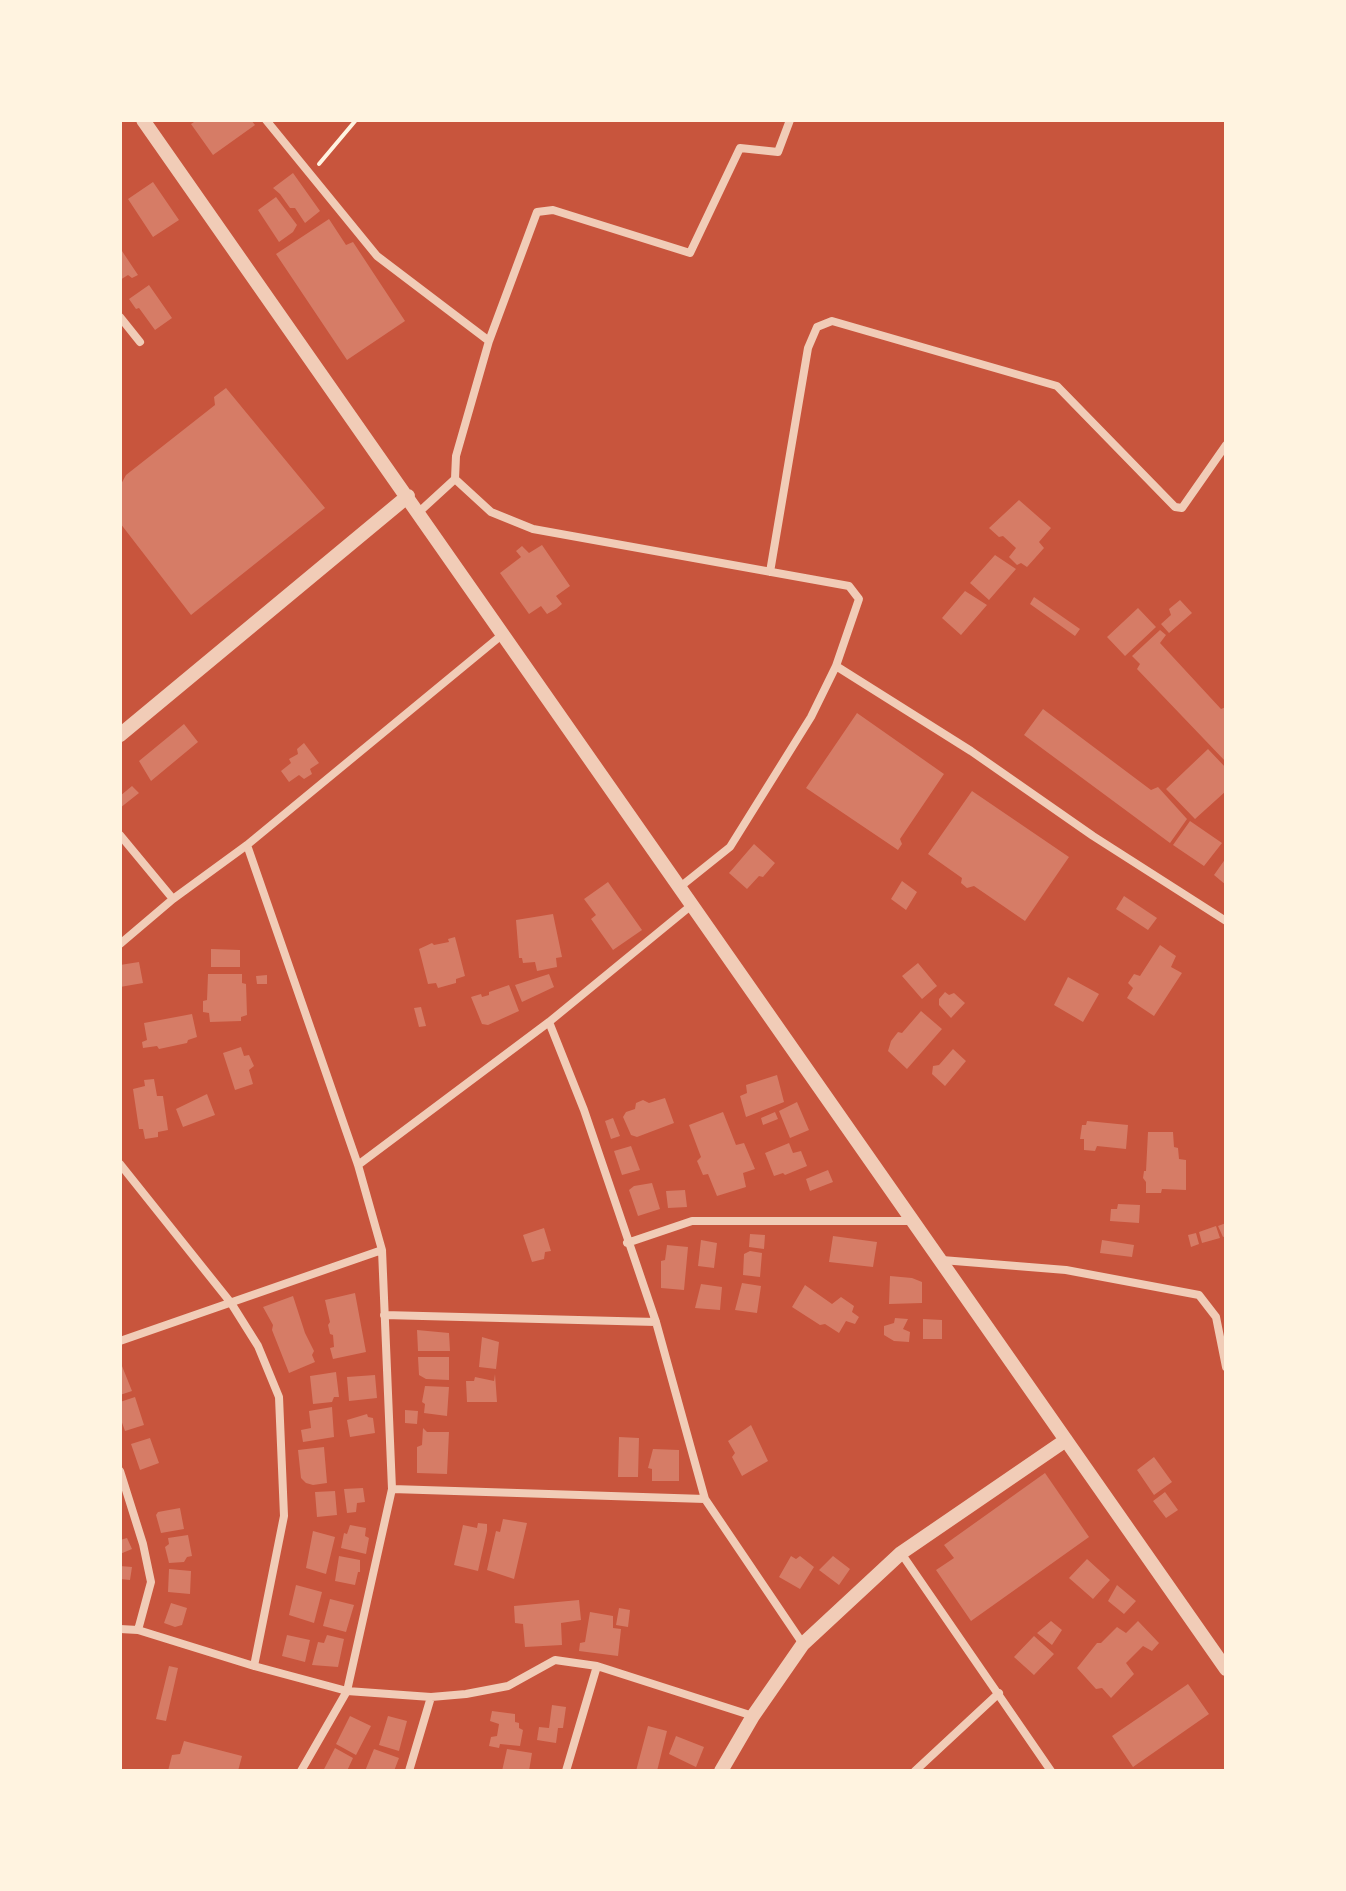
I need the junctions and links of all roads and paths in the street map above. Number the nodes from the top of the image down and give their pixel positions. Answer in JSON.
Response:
{"nodes":[{"id":1,"x":143,"y":120,"type":"edge"},
{"id":2,"x":266,"y":120,"type":"edge"},
{"id":3,"x":356,"y":120,"type":"edge"},
{"id":4,"x":790,"y":120,"type":"edge"},
{"id":5,"x":311,"y":173,"type":"junction"},
{"id":6,"x":120,"y":317,"type":"edge"},
{"id":7,"x":489,"y":341,"type":"junction"},
{"id":8,"x":140,"y":342,"type":"dead end"},
{"id":9,"x":1226,"y":445,"type":"edge"},
{"id":10,"x":455,"y":479,"type":"junction"},
{"id":11,"x":408,"y":496,"type":"junction"},
{"id":12,"x":419,"y":512,"type":"junction"},
{"id":13,"x":770,"y":572,"type":"junction"},
{"id":14,"x":503,"y":634,"type":"junction"},
{"id":15,"x":836,"y":666,"type":"junction"},
{"id":16,"x":120,"y":735,"type":"edge"},
{"id":17,"x":120,"y":835,"type":"edge"},
{"id":18,"x":247,"y":845,"type":"junction"},
{"id":19,"x":680,"y":887,"type":"junction"},
{"id":20,"x":173,"y":899,"type":"junction"},
{"id":21,"x":693,"y":904,"type":"junction"},
{"id":22,"x":1226,"y":921,"type":"edge"},
{"id":23,"x":120,"y":944,"type":"edge"},
{"id":24,"x":549,"y":1022,"type":"junction"},
{"id":25,"x":120,"y":1164,"type":"edge"},
{"id":26,"x":358,"y":1165,"type":"junction"},
{"id":27,"x":912,"y":1221,"type":"junction"},
{"id":28,"x":627,"y":1243,"type":"junction"},
{"id":29,"x":382,"y":1250,"type":"junction"},
{"id":30,"x":940,"y":1260,"type":"junction"},
{"id":31,"x":231,"y":1303,"type":"junction"},
{"id":32,"x":384,"y":1315,"type":"junction"},
{"id":33,"x":656,"y":1322,"type":"junction"},
{"id":34,"x":120,"y":1341,"type":"edge"},
{"id":35,"x":1224,"y":1348,"type":"edge"},
{"id":36,"x":1226,"y":1367,"type":"edge"},
{"id":37,"x":1066,"y":1440,"type":"junction"},
{"id":38,"x":120,"y":1471,"type":"edge"},
{"id":39,"x":392,"y":1489,"type":"junction"},
{"id":40,"x":705,"y":1499,"type":"junction"},
{"id":41,"x":901,"y":1553,"type":"junction"},
{"id":42,"x":120,"y":1629,"type":"edge"},
{"id":43,"x":138,"y":1630,"type":"junction"},
{"id":44,"x":803,"y":1644,"type":"junction"},
{"id":45,"x":254,"y":1666,"type":"junction"},
{"id":46,"x":597,"y":1666,"type":"junction"},
{"id":47,"x":1226,"y":1669,"type":"edge"},
{"id":48,"x":347,"y":1691,"type":"junction"},
{"id":49,"x":999,"y":1693,"type":"junction"},
{"id":50,"x":431,"y":1697,"type":"junction"},
{"id":51,"x":753,"y":1716,"type":"junction"},
{"id":52,"x":301,"y":1771,"type":"edge"},
{"id":53,"x":409,"y":1771,"type":"edge"},
{"id":54,"x":566,"y":1771,"type":"edge"},
{"id":55,"x":721,"y":1771,"type":"edge"},
{"id":56,"x":915,"y":1771,"type":"edge"},
{"id":57,"x":1051,"y":1771,"type":"edge"}],
"edges":[{"from":1,"to":11,"type":"street"},
{"from":2,"to":5,"type":"street"},
{"from":3,"to":5,"type":"path"},
{"from":4,"to":7,"type":"street"},
{"from":5,"to":7,"type":"street"},
{"from":6,"to":8,"type":"street"},
{"from":7,"to":10,"type":"street"},
{"from":9,"to":13,"type":"street"},
{"from":10,"to":12,"type":"street"},
{"from":10,"to":13,"type":"street"},
{"from":11,"to":12,"type":"street"},
{"from":11,"to":16,"type":"street"},
{"from":12,"to":14,"type":"street"},
{"from":13,"to":15,"type":"street"},
{"from":14,"to":18,"type":"street"},
{"from":14,"to":19,"type":"street"},
{"from":15,"to":19,"type":"street"},
{"from":15,"to":22,"type":"street"},
{"from":17,"to":20,"type":"street"},
{"from":18,"to":20,"type":"street"},
{"from":18,"to":26,"type":"street"},
{"from":19,"to":21,"type":"street"},
{"from":20,"to":23,"type":"street"},
{"from":21,"to":24,"type":"street"},
{"from":21,"to":27,"type":"street"},
{"from":24,"to":26,"type":"street"},
{"from":24,"to":28,"type":"street"},
{"from":25,"to":31,"type":"street"},
{"from":26,"to":29,"type":"street"},
{"from":27,"to":28,"type":"street"},
{"from":27,"to":30,"type":"street"},
{"from":28,"to":33,"type":"street"},
{"from":29,"to":31,"type":"street"},
{"from":29,"to":32,"type":"street"},
{"from":30,"to":35,"type":"street"},
{"from":30,"to":37,"type":"street"},
{"from":31,"to":34,"type":"street"},
{"from":31,"to":45,"type":"street"},
{"from":32,"to":33,"type":"street"},
{"from":32,"to":39,"type":"street"},
{"from":33,"to":40,"type":"street"},
{"from":35,"to":36,"type":"street"},
{"from":37,"to":41,"type":"street"},
{"from":37,"to":47,"type":"street"},
{"from":38,"to":43,"type":"street"},
{"from":39,"to":40,"type":"street"},
{"from":39,"to":48,"type":"street"},
{"from":40,"to":44,"type":"street"},
{"from":41,"to":44,"type":"street"},
{"from":41,"to":49,"type":"street"},
{"from":42,"to":43,"type":"street"},
{"from":43,"to":45,"type":"street"},
{"from":44,"to":51,"type":"street"},
{"from":45,"to":48,"type":"street"},
{"from":46,"to":50,"type":"street"},
{"from":46,"to":51,"type":"street"},
{"from":46,"to":54,"type":"street"},
{"from":48,"to":50,"type":"street"},
{"from":48,"to":52,"type":"street"},
{"from":49,"to":56,"type":"street"},
{"from":49,"to":57,"type":"street"},
{"from":50,"to":53,"type":"street"},
{"from":51,"to":55,"type":"street"}]}
